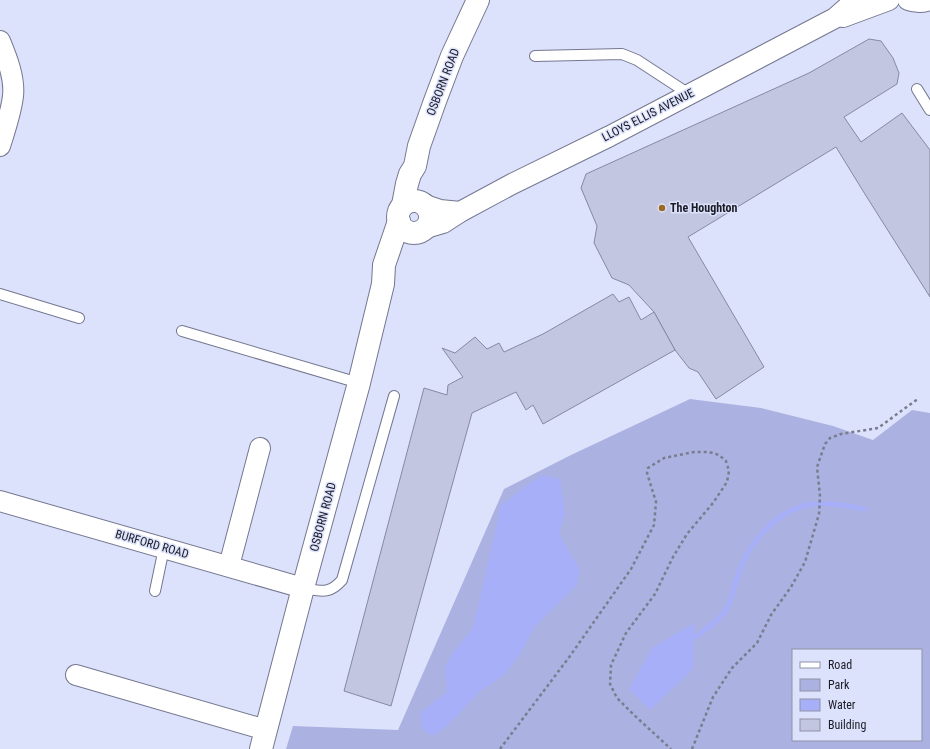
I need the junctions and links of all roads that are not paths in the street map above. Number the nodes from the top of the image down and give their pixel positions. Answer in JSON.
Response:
{"nodes":[{"id":1,"x":478,"y":0,"type":"edge"},
{"id":2,"x":858,"y":0,"type":"edge"},
{"id":3,"x":889,"y":0,"type":"edge"},
{"id":4,"x":836,"y":18,"type":"junction"},
{"id":5,"x":2,"y":47,"type":"edge"},
{"id":6,"x":535,"y":56,"type":"dead end"},
{"id":7,"x":917,"y":89,"type":"dead end"},
{"id":8,"x":689,"y":94,"type":"junction"},
{"id":9,"x":930,"y":110,"type":"edge"},
{"id":10,"x":0,"y":146,"type":"edge"},
{"id":11,"x":411,"y":208,"type":"junction"},
{"id":12,"x":460,"y":212,"type":"junction"},
{"id":13,"x":422,"y":230,"type":"junction"},
{"id":14,"x":383,"y":284,"type":"junction"},
{"id":15,"x":0,"y":294,"type":"edge"},
{"id":16,"x":80,"y":318,"type":"dead end"},
{"id":17,"x":182,"y":331,"type":"dead end"},
{"id":18,"x":360,"y":383,"type":"junction"},
{"id":19,"x":394,"y":396,"type":"dead end"},
{"id":20,"x":260,"y":448,"type":"dead end"},
{"id":21,"x":0,"y":501,"type":"edge"},
{"id":22,"x":164,"y":548,"type":"junction"},
{"id":23,"x":229,"y":566,"type":"junction"},
{"id":24,"x":303,"y":588,"type":"junction"},
{"id":25,"x":155,"y":591,"type":"dead end"},
{"id":26,"x":76,"y":675,"type":"dead end"},
{"id":27,"x":263,"y":739,"type":"edge"}],
"edges":[{"from":1,"to":11,"type":"street","name":"OSBORN ROAD"},
{"from":2,"to":4,"type":"street","name":"LLOYS ELLIS AVENUE"},
{"from":3,"to":4,"type":"street","name":"LLOYS ELLIS AVENUE"},
{"from":4,"to":8,"type":"street","name":"LLOYS ELLIS AVENUE"},
{"from":5,"to":10,"type":"street"},
{"from":6,"to":8,"type":"lane"},
{"from":7,"to":9,"type":"lane"},
{"from":8,"to":12,"type":"street","name":"LLOYS ELLIS AVENUE"},
{"from":11,"to":12,"type":"street"},
{"from":11,"to":13,"type":"street"},
{"from":11,"to":14,"type":"street","name":"OSBORN ROAD"},
{"from":12,"to":13,"type":"street","name":"LLOYS ELLIS AVENUE"},
{"from":13,"to":14,"type":"street","name":"OSBORN ROAD"},
{"from":14,"to":18,"type":"street","name":"OSBORN ROAD"},
{"from":15,"to":16,"type":"lane"},
{"from":17,"to":18,"type":"lane"},
{"from":18,"to":24,"type":"street","name":"OSBORN ROAD"},
{"from":19,"to":24,"type":"lane"},
{"from":20,"to":23,"type":"street"},
{"from":21,"to":22,"type":"street","name":"BURFORD ROAD"},
{"from":22,"to":23,"type":"street","name":"BURFORD ROAD"},
{"from":22,"to":25,"type":"lane"},
{"from":23,"to":24,"type":"street","name":"BURFORD ROAD"},
{"from":24,"to":27,"type":"street","name":"OSBORN ROAD"},
{"from":26,"to":27,"type":"street"}]}
